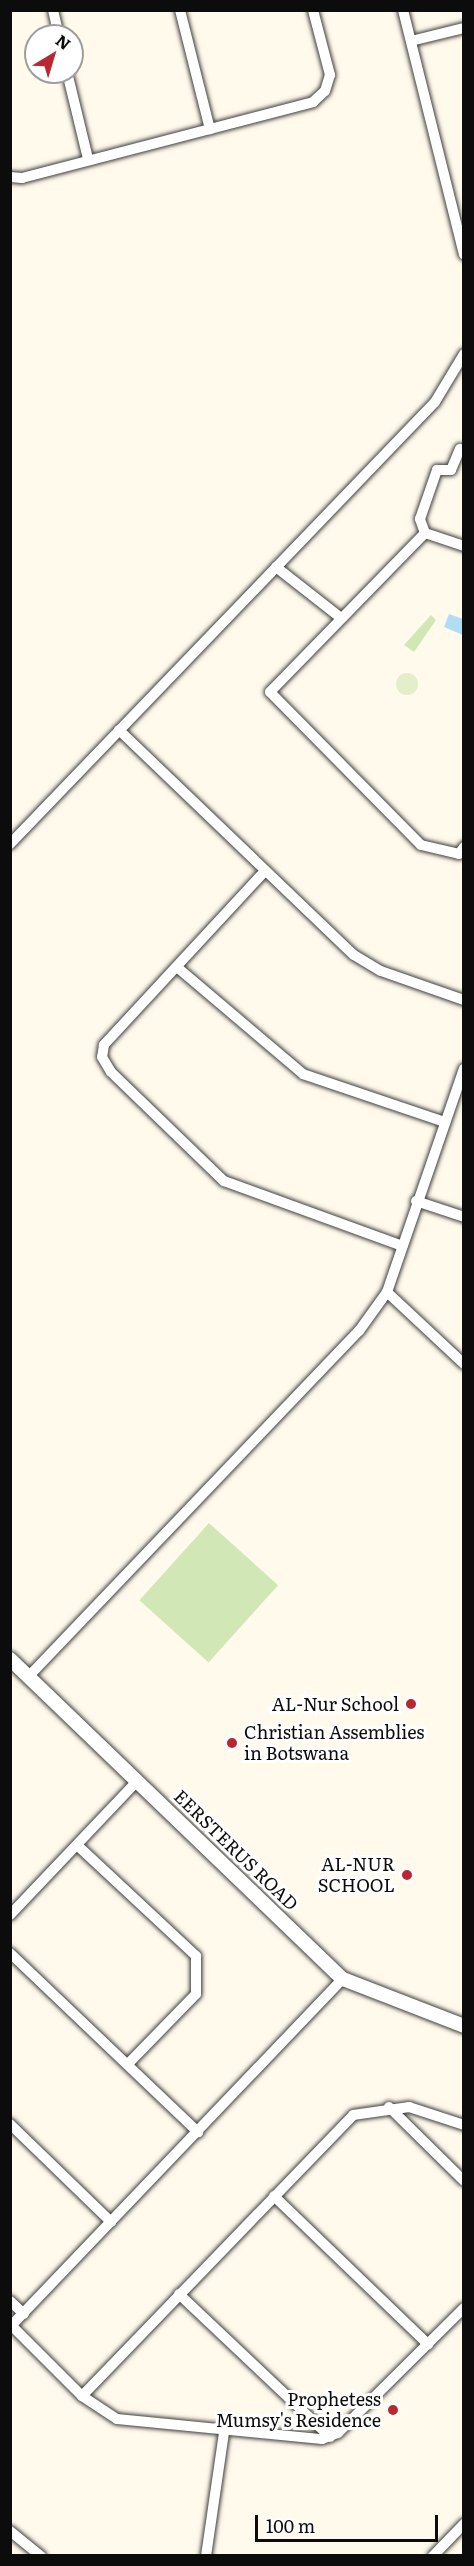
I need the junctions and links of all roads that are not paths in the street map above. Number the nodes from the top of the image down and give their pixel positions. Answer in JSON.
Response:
{"nodes":[{"id":1,"x":180,"y":10,"type":"edge"},
{"id":2,"x":313,"y":10,"type":"edge"},
{"id":3,"x":403,"y":10,"type":"edge"},
{"id":4,"x":464,"y":28,"type":"edge"},
{"id":5,"x":411,"y":40,"type":"junction"},
{"id":6,"x":71,"y":84,"type":"edge"},
{"id":7,"x":210,"y":129,"type":"junction"},
{"id":8,"x":88,"y":159,"type":"junction"},
{"id":9,"x":10,"y":177,"type":"edge"},
{"id":10,"x":464,"y":255,"type":"edge"},
{"id":11,"x":464,"y":354,"type":"edge"},
{"id":12,"x":460,"y":449,"type":"dead end"},
{"id":13,"x":425,"y":533,"type":"junction"},
{"id":14,"x":464,"y":546,"type":"edge"},
{"id":15,"x":276,"y":567,"type":"junction"},
{"id":16,"x":341,"y":618,"type":"junction"},
{"id":17,"x":119,"y":730,"type":"junction"},
{"id":18,"x":10,"y":844,"type":"edge"},
{"id":19,"x":464,"y":847,"type":"edge"},
{"id":20,"x":264,"y":872,"type":"junction"},
{"id":21,"x":178,"y":968,"type":"junction"},
{"id":22,"x":464,"y":1000,"type":"edge"},
{"id":23,"x":464,"y":1069,"type":"edge"},
{"id":24,"x":460,"y":1090,"type":"edge"},
{"id":25,"x":445,"y":1122,"type":"junction"},
{"id":26,"x":416,"y":1201,"type":"junction"},
{"id":27,"x":464,"y":1217,"type":"edge"},
{"id":28,"x":403,"y":1246,"type":"junction"},
{"id":29,"x":387,"y":1293,"type":"junction"},
{"id":30,"x":464,"y":1364,"type":"edge"},
{"id":31,"x":10,"y":1659,"type":"edge"},
{"id":32,"x":29,"y":1676,"type":"junction"},
{"id":33,"x":138,"y":1780,"type":"junction"},
{"id":34,"x":77,"y":1845,"type":"junction"},
{"id":35,"x":10,"y":1915,"type":"edge"},
{"id":36,"x":10,"y":1953,"type":"edge"},
{"id":37,"x":343,"y":1979,"type":"junction"},
{"id":38,"x":464,"y":2026,"type":"edge"},
{"id":39,"x":128,"y":2064,"type":"junction"},
{"id":40,"x":388,"y":2107,"type":"junction"},
{"id":41,"x":10,"y":2124,"type":"edge"},
{"id":42,"x":464,"y":2125,"type":"edge"},
{"id":43,"x":198,"y":2132,"type":"junction"},
{"id":44,"x":464,"y":2181,"type":"edge"},
{"id":45,"x":274,"y":2196,"type":"junction"},
{"id":46,"x":111,"y":2222,"type":"junction"},
{"id":47,"x":179,"y":2294,"type":"junction"},
{"id":48,"x":10,"y":2301,"type":"edge"},
{"id":49,"x":464,"y":2308,"type":"edge"},
{"id":50,"x":24,"y":2314,"type":"junction"},
{"id":51,"x":11,"y":2327,"type":"edge"},
{"id":52,"x":428,"y":2344,"type":"junction"},
{"id":53,"x":82,"y":2396,"type":"junction"},
{"id":54,"x":224,"y":2433,"type":"junction"},
{"id":55,"x":330,"y":2437,"type":"junction"},
{"id":56,"x":463,"y":2526,"type":"edge"},
{"id":57,"x":10,"y":2531,"type":"edge"},
{"id":58,"x":40,"y":2556,"type":"edge"},
{"id":59,"x":206,"y":2556,"type":"edge"},
{"id":60,"x":433,"y":2556,"type":"edge"}],
"edges":[{"from":1,"to":7,"type":"street"},
{"from":2,"to":7,"type":"street"},
{"from":3,"to":5,"type":"street"},
{"from":4,"to":5,"type":"street"},
{"from":5,"to":10,"type":"street"},
{"from":6,"to":8,"type":"street"},
{"from":7,"to":8,"type":"street"},
{"from":8,"to":9,"type":"street"},
{"from":11,"to":15,"type":"street"},
{"from":12,"to":13,"type":"street"},
{"from":13,"to":14,"type":"street"},
{"from":13,"to":16,"type":"street"},
{"from":15,"to":16,"type":"street"},
{"from":15,"to":17,"type":"street"},
{"from":16,"to":19,"type":"street"},
{"from":17,"to":18,"type":"street"},
{"from":17,"to":20,"type":"street"},
{"from":20,"to":21,"type":"street"},
{"from":20,"to":22,"type":"street"},
{"from":21,"to":25,"type":"street"},
{"from":21,"to":28,"type":"street"},
{"from":23,"to":24,"type":"street"},
{"from":24,"to":25,"type":"street"},
{"from":25,"to":26,"type":"street"},
{"from":26,"to":27,"type":"street"},
{"from":26,"to":28,"type":"street"},
{"from":28,"to":29,"type":"street"},
{"from":29,"to":30,"type":"street"},
{"from":29,"to":32,"type":"street"},
{"from":31,"to":32,"type":"street","name":"EERSTERUS ROAD"},
{"from":32,"to":33,"type":"street","name":"EERSTERUS ROAD"},
{"from":33,"to":34,"type":"street"},
{"from":33,"to":37,"type":"street","name":"EERSTERUS ROAD"},
{"from":34,"to":35,"type":"street"},
{"from":34,"to":39,"type":"street"},
{"from":36,"to":39,"type":"street"},
{"from":37,"to":38,"type":"street","name":"EERSTERUS ROAD"},
{"from":37,"to":43,"type":"street"},
{"from":39,"to":43,"type":"street"},
{"from":40,"to":42,"type":"street"},
{"from":40,"to":44,"type":"street"},
{"from":40,"to":45,"type":"street"},
{"from":41,"to":46,"type":"street"},
{"from":43,"to":46,"type":"street"},
{"from":45,"to":47,"type":"street"},
{"from":45,"to":52,"type":"street"},
{"from":46,"to":50,"type":"street"},
{"from":47,"to":53,"type":"street"},
{"from":47,"to":55,"type":"street"},
{"from":48,"to":50,"type":"street"},
{"from":49,"to":52,"type":"street"},
{"from":50,"to":51,"type":"street"},
{"from":51,"to":53,"type":"street"},
{"from":52,"to":55,"type":"street"},
{"from":53,"to":54,"type":"street"},
{"from":54,"to":55,"type":"street"},
{"from":54,"to":59,"type":"street"},
{"from":56,"to":60,"type":"street"},
{"from":57,"to":58,"type":"street"}]}
